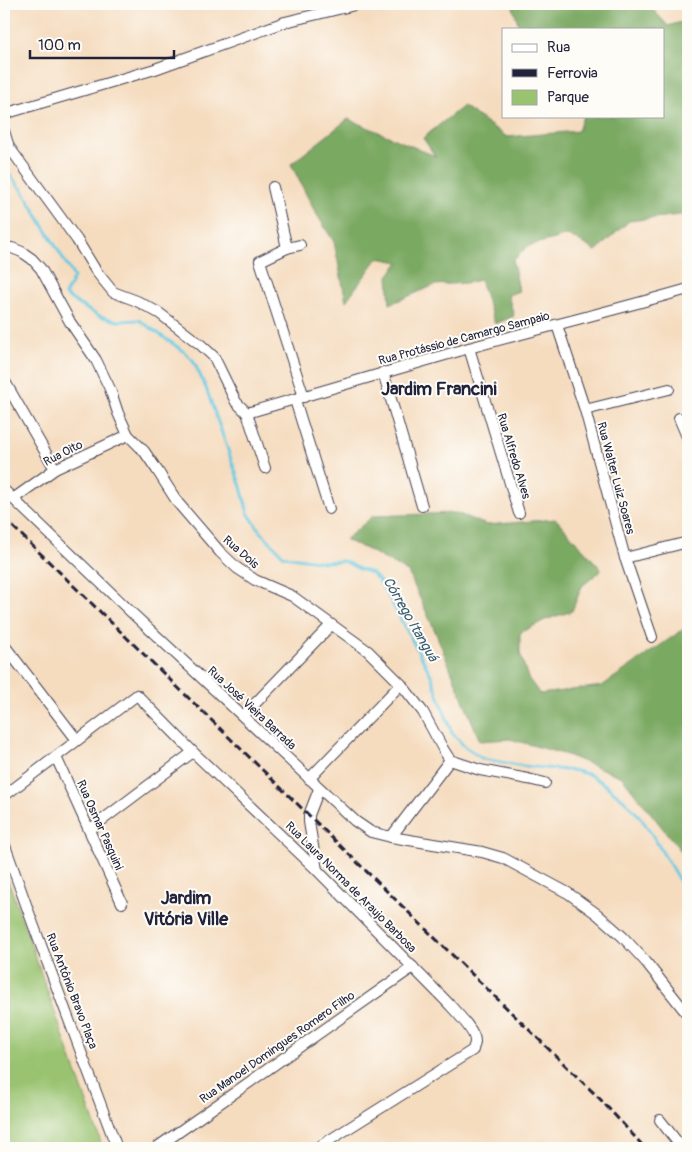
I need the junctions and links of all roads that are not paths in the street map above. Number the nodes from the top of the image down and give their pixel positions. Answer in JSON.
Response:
{"nodes":[{"id":1,"x":359,"y":4,"type":"edge"},
{"id":2,"x":4,"y":114,"type":"edge"},
{"id":3,"x":4,"y":131,"type":"edge"},
{"id":4,"x":273,"y":187,"type":"dead end"},
{"id":5,"x":300,"y":245,"type":"dead end"},
{"id":6,"x":4,"y":248,"type":"edge"},
{"id":7,"x":287,"y":248,"type":"junction"},
{"id":8,"x":688,"y":290,"type":"edge"},
{"id":9,"x":558,"y":325,"type":"junction"},
{"id":10,"x":469,"y":348,"type":"junction"},
{"id":11,"x":383,"y":372,"type":"junction"},
{"id":12,"x":4,"y":380,"type":"edge"},
{"id":13,"x":669,"y":389,"type":"dead end"},
{"id":14,"x":299,"y":399,"type":"junction"},
{"id":15,"x":585,"y":410,"type":"junction"},
{"id":16,"x":247,"y":414,"type":"junction"},
{"id":17,"x":679,"y":418,"type":"dead end"},
{"id":18,"x":128,"y":435,"type":"junction"},
{"id":19,"x":688,"y":439,"type":"edge"},
{"id":20,"x":265,"y":468,"type":"dead end"},
{"id":21,"x":55,"y":470,"type":"junction"},
{"id":22,"x":4,"y":490,"type":"edge"},
{"id":23,"x":13,"y":498,"type":"junction"},
{"id":24,"x":422,"y":506,"type":"dead end"},
{"id":25,"x":329,"y":509,"type":"dead end"},
{"id":26,"x":518,"y":513,"type":"dead end"},
{"id":27,"x":688,"y":542,"type":"edge"},
{"id":28,"x":625,"y":558,"type":"junction"},
{"id":29,"x":331,"y":625,"type":"junction"},
{"id":30,"x":652,"y":637,"type":"dead end"},
{"id":31,"x":4,"y":645,"type":"edge"},
{"id":32,"x":401,"y":684,"type":"junction"},
{"id":33,"x":243,"y":716,"type":"junction"},
{"id":34,"x":77,"y":740,"type":"junction"},
{"id":35,"x":193,"y":752,"type":"junction"},
{"id":36,"x":56,"y":757,"type":"junction"},
{"id":37,"x":450,"y":760,"type":"junction"},
{"id":38,"x":309,"y":779,"type":"junction"},
{"id":39,"x":545,"y":783,"type":"dead end"},
{"id":40,"x":319,"y":788,"type":"junction"},
{"id":41,"x":4,"y":796,"type":"edge"},
{"id":42,"x":89,"y":830,"type":"junction"},
{"id":43,"x":391,"y":837,"type":"junction"},
{"id":44,"x":4,"y":843,"type":"edge"},
{"id":45,"x":317,"y":870,"type":"junction"},
{"id":46,"x":122,"y":903,"type":"dead end"},
{"id":47,"x":413,"y":966,"type":"junction"},
{"id":48,"x":688,"y":1015,"type":"edge"},
{"id":49,"x":660,"y":1120,"type":"dead end"},
{"id":50,"x":117,"y":1148,"type":"edge"},
{"id":51,"x":156,"y":1148,"type":"edge"},
{"id":52,"x":317,"y":1148,"type":"edge"},
{"id":53,"x":682,"y":1148,"type":"edge"}],
"edges":[{"from":1,"to":2,"type":"street"},
{"from":3,"to":16,"type":"street"},
{"from":4,"to":7,"type":"street"},
{"from":5,"to":7,"type":"street"},
{"from":6,"to":18,"type":"street","name":"Rua Dois"},
{"from":7,"to":14,"type":"street"},
{"from":8,"to":9,"type":"street","name":"Rua Protássio de Camargo Sampaio"},
{"from":9,"to":10,"type":"street","name":"Rua Protássio de Camargo Sampaio"},
{"from":9,"to":15,"type":"street","name":"Rua Walter Luiz Soares"},
{"from":10,"to":11,"type":"street","name":"Rua Protássio de Camargo Sampaio"},
{"from":10,"to":26,"type":"street","name":"Rua Alfredo Alves"},
{"from":11,"to":14,"type":"street","name":"Rua Protássio de Camargo Sampaio"},
{"from":11,"to":24,"type":"street"},
{"from":12,"to":21,"type":"street"},
{"from":13,"to":15,"type":"street"},
{"from":14,"to":16,"type":"street","name":"Rua Protássio de Camargo Sampaio"},
{"from":14,"to":25,"type":"street"},
{"from":15,"to":28,"type":"street","name":"Rua Walter Luiz Soares"},
{"from":16,"to":20,"type":"street"},
{"from":17,"to":19,"type":"street"},
{"from":18,"to":21,"type":"street","name":"Rua Oito"},
{"from":18,"to":29,"type":"street","name":"Rua Dois"},
{"from":21,"to":23,"type":"street","name":"Rua Oito"},
{"from":22,"to":23,"type":"street","name":"Rua José Vieira Barrada"},
{"from":23,"to":33,"type":"street","name":"Rua José Vieira Barrada"},
{"from":27,"to":28,"type":"street"},
{"from":28,"to":30,"type":"street","name":"Rua Walter Luiz Soares"},
{"from":29,"to":32,"type":"street","name":"Rua Dois"},
{"from":29,"to":33,"type":"street"},
{"from":31,"to":34,"type":"street"},
{"from":32,"to":37,"type":"street","name":"Rua Dois"},
{"from":32,"to":38,"type":"street"},
{"from":33,"to":38,"type":"street","name":"Rua José Vieira Barrada"},
{"from":34,"to":35,"type":"street","name":"Rua Laura Norma de Araujo Barbosa"},
{"from":34,"to":36,"type":"street"},
{"from":35,"to":42,"type":"street"},
{"from":35,"to":45,"type":"street","name":"Rua Laura Norma de Araujo Barbosa"},
{"from":36,"to":41,"type":"street"},
{"from":36,"to":42,"type":"street","name":"Rua Osmar Pasquini"},
{"from":37,"to":39,"type":"street"},
{"from":37,"to":43,"type":"street"},
{"from":38,"to":40,"type":"street","name":"Rua José Vieira Barrada"},
{"from":40,"to":43,"type":"street","name":"Rua José Vieira Barrada"},
{"from":40,"to":45,"type":"street"},
{"from":42,"to":46,"type":"street","name":"Rua Osmar Pasquini"},
{"from":43,"to":48,"type":"street","name":"Rua José Vieira Barrada"},
{"from":44,"to":50,"type":"street","name":"Rua Antônio Bravo Plaça"},
{"from":45,"to":47,"type":"street","name":"Rua Laura Norma de Araujo Barbosa"},
{"from":47,"to":51,"type":"street","name":"Rua Manoel Domingues Romero Filho"},
{"from":47,"to":52,"type":"street","name":"Rua Laura Norma de Araujo Barbosa"},
{"from":49,"to":53,"type":"street"}]}
